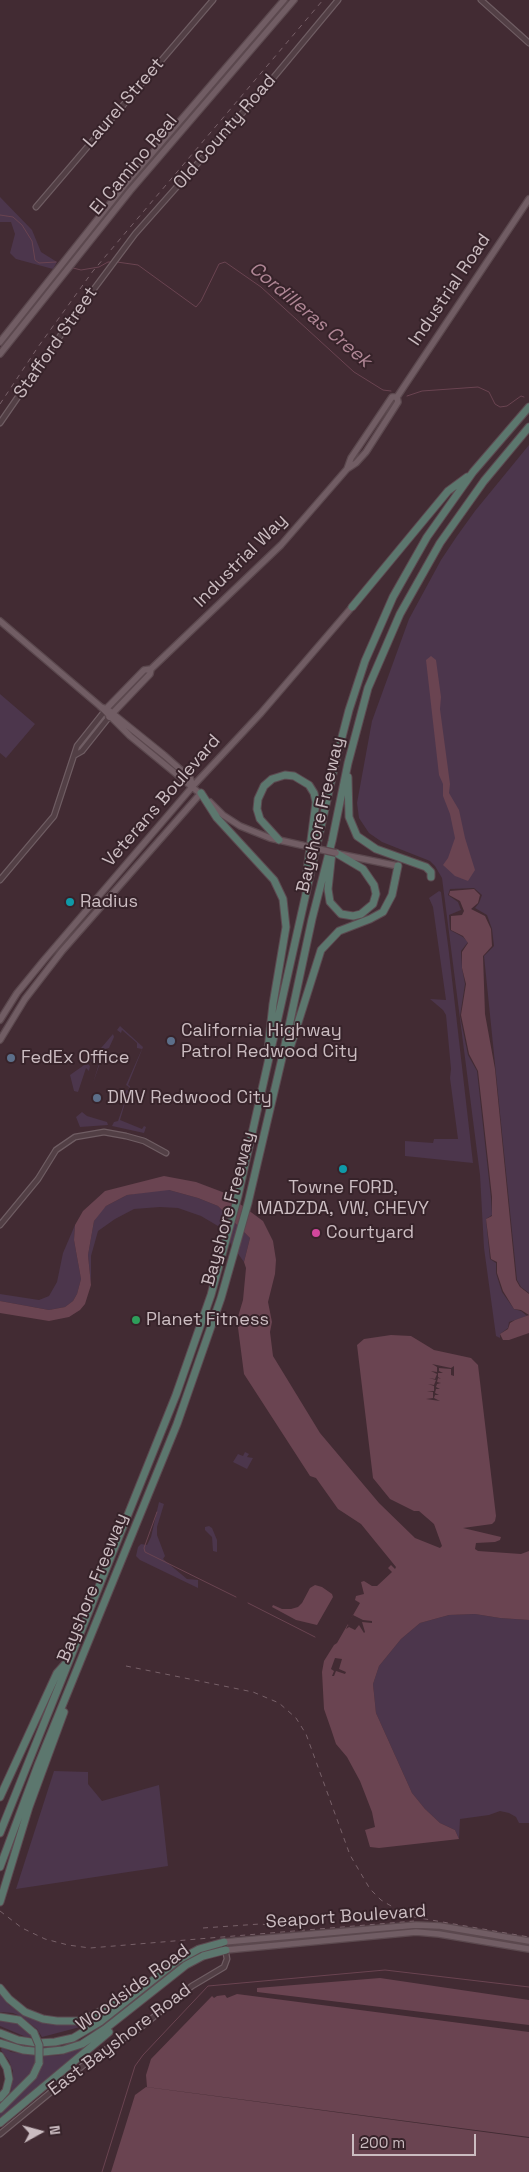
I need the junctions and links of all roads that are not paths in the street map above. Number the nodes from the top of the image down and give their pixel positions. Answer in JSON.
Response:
{"nodes":[{"id":1,"x":213,"y":0,"type":"edge"},
{"id":2,"x":284,"y":0,"type":"edge"},
{"id":3,"x":294,"y":0,"type":"edge"},
{"id":4,"x":338,"y":0,"type":"edge"},
{"id":5,"x":481,"y":0,"type":"edge"},
{"id":6,"x":529,"y":43,"type":"edge"},
{"id":7,"x":529,"y":199,"type":"edge"},
{"id":8,"x":36,"y":207,"type":"dead end"},
{"id":9,"x":112,"y":263,"type":"joint"},
{"id":10,"x":0,"y":342,"type":"edge"},
{"id":11,"x":0,"y":354,"type":"edge"},
{"id":12,"x":397,"y":397,"type":"junction"},
{"id":13,"x":529,"y":407,"type":"edge"},
{"id":14,"x":0,"y":423,"type":"edge"},
{"id":15,"x":374,"y":424,"type":"joint"},
{"id":16,"x":529,"y":427,"type":"edge"},
{"id":17,"x":380,"y":429,"type":"joint"},
{"id":18,"x":347,"y":469,"type":"junction"},
{"id":19,"x":473,"y":472,"type":"junction"},
{"id":20,"x":352,"y":607,"type":"joint"},
{"id":21,"x":0,"y":621,"type":"edge"},
{"id":22,"x":151,"y":669,"type":"junction"},
{"id":23,"x":104,"y":709,"type":"junction"},
{"id":24,"x":110,"y":715,"type":"junction"},
{"id":25,"x":76,"y":755,"type":"junction"},
{"id":26,"x":348,"y":763,"type":"junction"},
{"id":27,"x":193,"y":786,"type":"junction"},
{"id":28,"x":200,"y":793,"type":"junction"},
{"id":29,"x":279,"y":840,"type":"junction"},
{"id":30,"x":332,"y":841,"type":"junction"},
{"id":31,"x":142,"y":846,"type":"junction"},
{"id":32,"x":336,"y":853,"type":"junction"},
{"id":33,"x":140,"y":862,"type":"junction"},
{"id":34,"x":398,"y":866,"type":"joint"},
{"id":35,"x":430,"y":877,"type":"dead end"},
{"id":36,"x":0,"y":880,"type":"edge"},
{"id":37,"x":91,"y":905,"type":"junction"},
{"id":38,"x":301,"y":916,"type":"junction"},
{"id":39,"x":76,"y":935,"type":"junction"},
{"id":40,"x":0,"y":1020,"type":"edge"},
{"id":41,"x":0,"y":1040,"type":"edge"},
{"id":42,"x":283,"y":1054,"type":"junction"},
{"id":43,"x":264,"y":1082,"type":"junction"},
{"id":44,"x":166,"y":1153,"type":"dead end"},
{"id":45,"x":13,"y":1209,"type":"junction"},
{"id":46,"x":0,"y":1219,"type":"edge"},
{"id":47,"x":0,"y":1225,"type":"edge"},
{"id":48,"x":70,"y":1658,"type":"junction"},
{"id":49,"x":80,"y":1662,"type":"junction"},
{"id":50,"x":0,"y":1797,"type":"edge"},
{"id":51,"x":0,"y":1833,"type":"edge"},
{"id":52,"x":0,"y":1867,"type":"edge"},
{"id":53,"x":1,"y":1900,"type":"edge"},
{"id":54,"x":0,"y":1911,"type":"edge"},
{"id":55,"x":440,"y":1926,"type":"junction"},
{"id":56,"x":366,"y":1929,"type":"junction"},
{"id":57,"x":435,"y":1933,"type":"junction"},
{"id":58,"x":364,"y":1936,"type":"junction"},
{"id":59,"x":510,"y":1938,"type":"junction"},
{"id":60,"x":529,"y":1941,"type":"edge"},
{"id":61,"x":509,"y":1945,"type":"junction"},
{"id":62,"x":225,"y":1946,"type":"junction"},
{"id":63,"x":529,"y":1949,"type":"edge"},
{"id":64,"x":155,"y":1980,"type":"junction"},
{"id":65,"x":0,"y":1988,"type":"edge"},
{"id":66,"x":140,"y":2002,"type":"junction"},
{"id":67,"x":0,"y":2017,"type":"edge"},
{"id":68,"x":0,"y":2033,"type":"edge"},
{"id":69,"x":0,"y":2043,"type":"edge"},
{"id":70,"x":0,"y":2056,"type":"edge"},
{"id":71,"x":0,"y":2098,"type":"edge"},
{"id":72,"x":0,"y":2109,"type":"edge"},
{"id":73,"x":0,"y":2123,"type":"edge"},
{"id":74,"x":0,"y":2134,"type":"edge"}],
"edges":[{"from":1,"to":8,"type":"street","name":"Laurel Street"},
{"from":2,"to":10,"type":"main road","name":"El Camino Real"},
{"from":3,"to":11,"type":"main road","name":"El Camino Real"},
{"from":4,"to":9,"type":"street","name":"Old County Road"},
{"from":5,"to":6,"type":"street"},
{"from":7,"to":12,"type":"main road","name":"Industrial Road"},
{"from":9,"to":14,"type":"street","name":"Stafford Street"},
{"from":12,"to":15,"type":"main road","name":"Industrial Road"},
{"from":12,"to":17,"type":"main road","name":"Industrial Road"},
{"from":13,"to":19,"type":"highway","name":"Bayshore Freeway"},
{"from":15,"to":18,"type":"main road","name":"Industrial Way"},
{"from":16,"to":26,"type":"highway","name":"Bayshore Freeway"},
{"from":17,"to":18,"type":"main road","name":"Industrial Way"},
{"from":18,"to":22,"type":"main road","name":"Industrial Way"},
{"from":19,"to":20,"type":"highway"},
{"from":19,"to":38,"type":"highway","name":"Bayshore Freeway"},
{"from":20,"to":27,"type":"main road","name":"Veterans Boulevard"},
{"from":21,"to":23,"type":"main road"},
{"from":22,"to":23,"type":"main road","name":"Industrial Way"},
{"from":22,"to":24,"type":"main road","name":"Industrial Way"},
{"from":23,"to":24,"type":"main road"},
{"from":23,"to":25,"type":"street"},
{"from":24,"to":25,"type":"street"},
{"from":24,"to":27,"type":"main road"},
{"from":25,"to":36,"type":"street"},
{"from":26,"to":30,"type":"highway","name":"Bayshore Freeway"},
{"from":26,"to":35,"type":"highway"},
{"from":27,"to":28,"type":"main road"},
{"from":27,"to":31,"type":"main road","name":"Veterans Boulevard"},
{"from":28,"to":29,"type":"main road"},
{"from":28,"to":33,"type":"main road","name":"Veterans Boulevard"},
{"from":28,"to":43,"type":"highway"},
{"from":29,"to":32,"type":"main road","bridge":true},
{"from":29,"to":38,"type":"highway"},
{"from":30,"to":32,"type":"highway"},
{"from":30,"to":42,"type":"highway","name":"Bayshore Freeway"},
{"from":31,"to":33,"type":"main road"},
{"from":31,"to":37,"type":"main road","name":"Veterans Boulevard"},
{"from":32,"to":34,"type":"main road"},
{"from":33,"to":39,"type":"main road","name":"Veterans Boulevard"},
{"from":34,"to":42,"type":"highway"},
{"from":37,"to":39,"type":"main road"},
{"from":37,"to":40,"type":"main road","name":"Veterans Boulevard"},
{"from":38,"to":43,"type":"highway","name":"Bayshore Freeway"},
{"from":39,"to":41,"type":"main road","name":"Veterans Boulevard"},
{"from":42,"to":49,"type":"highway","name":"Bayshore Freeway"},
{"from":43,"to":48,"type":"highway","name":"Bayshore Freeway"},
{"from":44,"to":45,"type":"street"},
{"from":45,"to":46,"type":"street"},
{"from":45,"to":47,"type":"street"},
{"from":48,"to":50,"type":"highway"},
{"from":48,"to":51,"type":"highway","name":"Bayshore Freeway"},
{"from":49,"to":52,"type":"highway","name":"Bayshore Freeway"},
{"from":49,"to":53,"type":"highway"},
{"from":53,"to":54,"type":"highway"},
{"from":55,"to":56,"type":"main road","name":"Seaport Boulevard"},
{"from":55,"to":57,"type":"main road"},
{"from":55,"to":59,"type":"main road","name":"Seaport Boulevard"},
{"from":56,"to":58,"type":"main road"},
{"from":56,"to":62,"type":"main road","name":"Seaport Boulevard"},
{"from":57,"to":58,"type":"main road","name":"Seaport Boulevard"},
{"from":57,"to":61,"type":"main road","name":"Seaport Boulevard"},
{"from":58,"to":62,"type":"main road","name":"Seaport Boulevard"},
{"from":59,"to":60,"type":"main road","name":"Seaport Boulevard"},
{"from":59,"to":61,"type":"main road"},
{"from":61,"to":63,"type":"main road","name":"Seaport Boulevard"},
{"from":62,"to":64,"type":"highway","name":"Woodside Road"},
{"from":62,"to":66,"type":"highway","name":"Woodside Road"},
{"from":62,"to":74,"type":"street","name":"East Bayshore Road"},
{"from":64,"to":65,"type":"highway"},
{"from":64,"to":68,"type":"highway","name":"Woodside Road"},
{"from":66,"to":69,"type":"highway","name":"Woodside Road"},
{"from":66,"to":73,"type":"highway"},
{"from":67,"to":72,"type":"highway","bridge":true},
{"from":70,"to":71,"type":"highway"}]}
